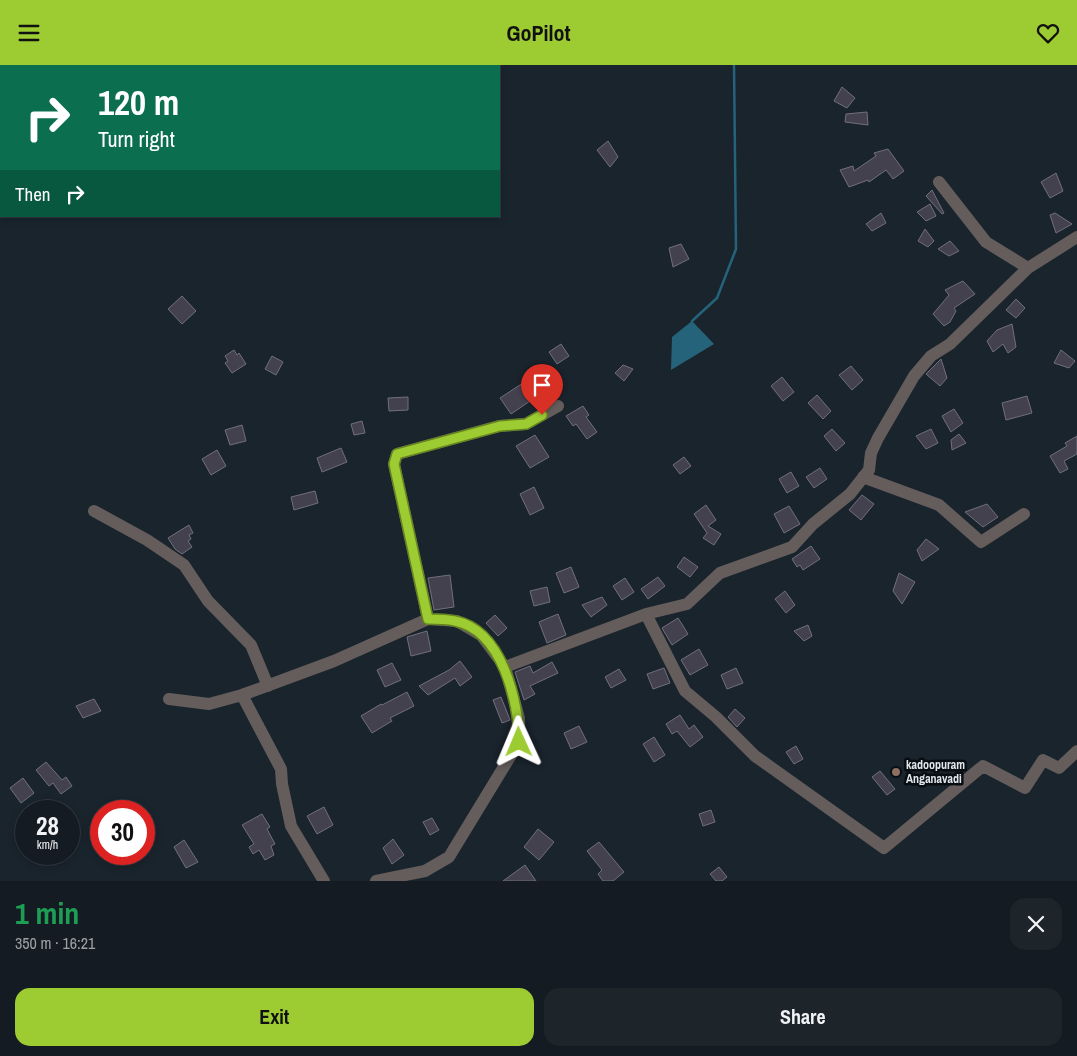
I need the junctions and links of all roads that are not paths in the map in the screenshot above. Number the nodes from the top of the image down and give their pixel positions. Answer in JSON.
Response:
{"nodes":[{"id":1,"x":938,"y":181,"type":"dead end"},
{"id":2,"x":1077,"y":237,"type":"edge"},
{"id":3,"x":1028,"y":268,"type":"junction"},
{"id":4,"x":558,"y":406,"type":"dead end"},
{"id":5,"x":863,"y":477,"type":"junction"},
{"id":6,"x":94,"y":511,"type":"dead end"},
{"id":7,"x":1024,"y":514,"type":"dead end"},
{"id":8,"x":646,"y":614,"type":"junction"},
{"id":9,"x":428,"y":619,"type":"junction"},
{"id":10,"x":505,"y":667,"type":"junction"},
{"id":11,"x":268,"y":686,"type":"junction"},
{"id":12,"x":242,"y":695,"type":"junction"},
{"id":13,"x":169,"y":699,"type":"dead end"},
{"id":14,"x":1077,"y":751,"type":"edge"},
{"id":15,"x":324,"y":881,"type":"edge"},
{"id":16,"x":376,"y":881,"type":"edge"}],
"edges":[{"from":1,"to":3,"type":"street"},
{"from":2,"to":3,"type":"street"},
{"from":3,"to":5,"type":"street"},
{"from":4,"to":9,"type":"street"},
{"from":5,"to":7,"type":"street"},
{"from":5,"to":8,"type":"street"},
{"from":6,"to":11,"type":"street"},
{"from":8,"to":10,"type":"street"},
{"from":8,"to":14,"type":"street"},
{"from":9,"to":10,"type":"street"},
{"from":9,"to":11,"type":"street"},
{"from":10,"to":16,"type":"street"},
{"from":11,"to":12,"type":"street"},
{"from":12,"to":13,"type":"street"},
{"from":12,"to":15,"type":"street"}]}
